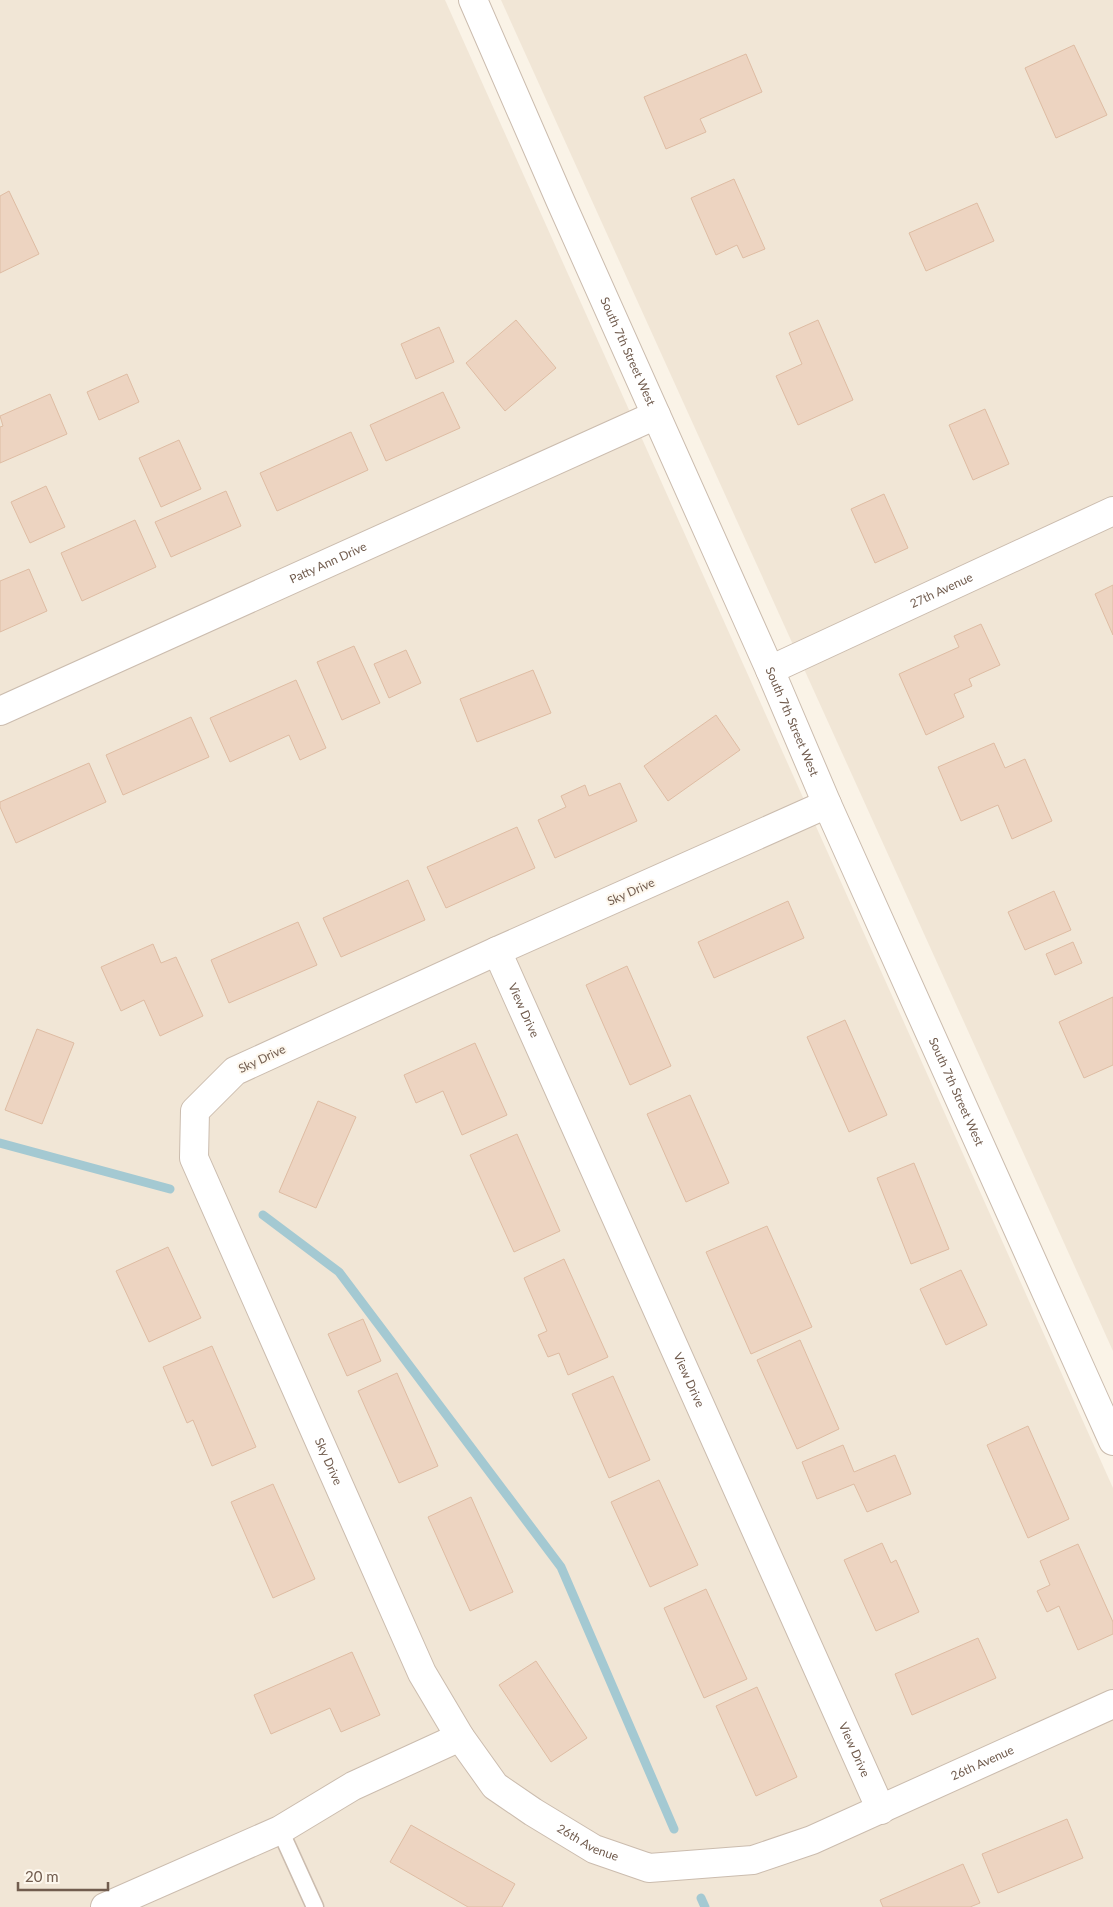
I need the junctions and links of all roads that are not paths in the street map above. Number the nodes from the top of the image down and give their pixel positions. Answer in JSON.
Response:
{"nodes":[{"id":1,"x":473,"y":0,"type":"edge"},
{"id":2,"x":656,"y":416,"type":"junction"},
{"id":3,"x":1113,"y":511,"type":"edge"},
{"id":4,"x":770,"y":670,"type":"junction"},
{"id":5,"x":0,"y":712,"type":"edge"},
{"id":6,"x":827,"y":804,"type":"junction"},
{"id":7,"x":497,"y":951,"type":"junction"},
{"id":8,"x":1113,"y":1441,"type":"edge"},
{"id":9,"x":1113,"y":1704,"type":"edge"},
{"id":10,"x":460,"y":1737,"type":"junction"},
{"id":11,"x":880,"y":1810,"type":"junction"},
{"id":12,"x":280,"y":1830,"type":"junction"},
{"id":13,"x":105,"y":1907,"type":"edge"},
{"id":14,"x":315,"y":1907,"type":"edge"}],
"edges":[{"from":1,"to":2,"type":"street","name":"South 7th Street West"},
{"from":2,"to":4,"type":"street","name":"South 7th Street West"},
{"from":2,"to":5,"type":"street","name":"Patty Ann Drive"},
{"from":3,"to":4,"type":"street","name":"27th Avenue"},
{"from":4,"to":6,"type":"street","name":"South 7th Street West"},
{"from":6,"to":7,"type":"street","name":"Sky Drive"},
{"from":6,"to":8,"type":"street","name":"South 7th Street West"},
{"from":7,"to":10,"type":"street","name":"Sky Drive"},
{"from":7,"to":11,"type":"street","name":"View Drive"},
{"from":9,"to":11,"type":"street","name":"26th Avenue"},
{"from":10,"to":11,"type":"street","name":"26th Avenue"},
{"from":10,"to":12,"type":"street"},
{"from":12,"to":13,"type":"street"},
{"from":12,"to":14,"type":"lane"}]}
